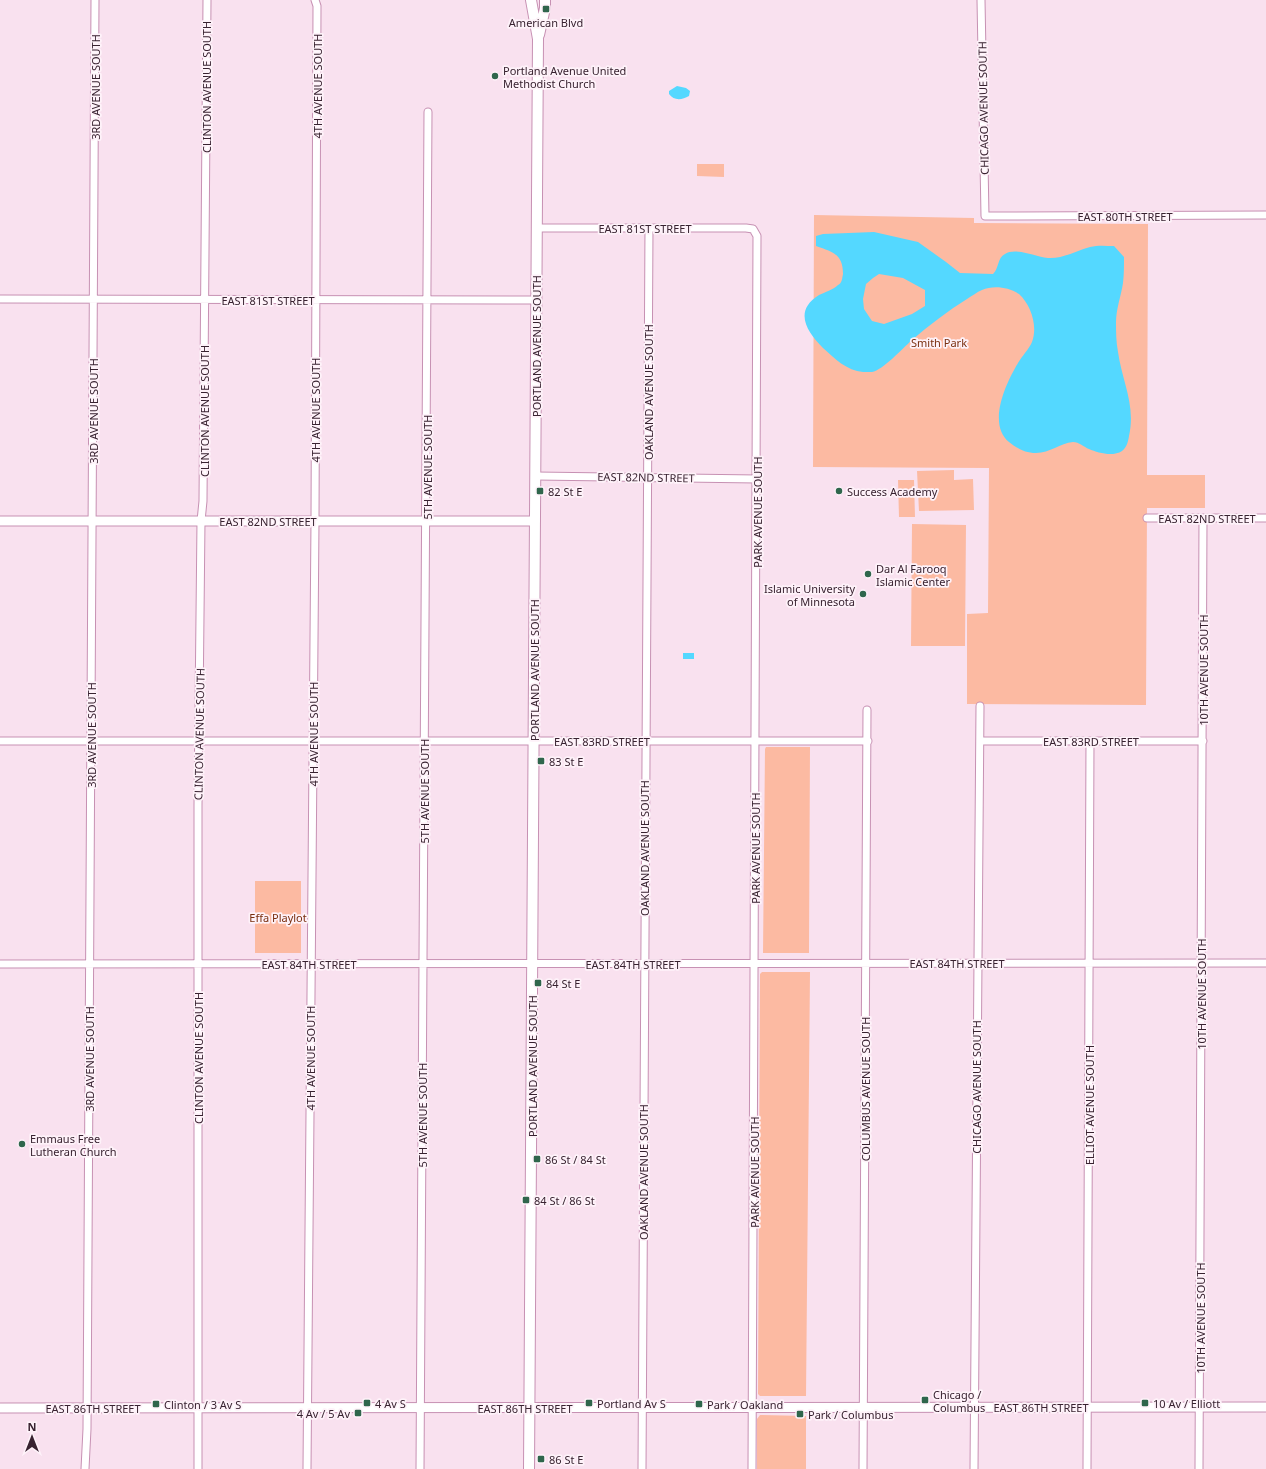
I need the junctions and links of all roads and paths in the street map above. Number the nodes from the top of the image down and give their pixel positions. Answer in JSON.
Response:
{"nodes":[{"id":1,"x":95,"y":0,"type":"edge"},
{"id":2,"x":207,"y":0,"type":"edge"},
{"id":3,"x":315,"y":0,"type":"edge"},
{"id":4,"x":531,"y":0,"type":"edge"},
{"id":5,"x":981,"y":0,"type":"edge"},
{"id":6,"x":545,"y":3,"type":"edge"},
{"id":7,"x":538,"y":39,"type":"junction"},
{"id":8,"x":428,"y":112,"type":"dead end"},
{"id":9,"x":1266,"y":215,"type":"edge"},
{"id":10,"x":985,"y":216,"type":"joint"},
{"id":11,"x":537,"y":228,"type":"junction"},
{"id":12,"x":649,"y":228,"type":"junction"},
{"id":13,"x":753,"y":229,"type":"joint"},
{"id":14,"x":0,"y":299,"type":"edge"},
{"id":15,"x":94,"y":299,"type":"junction"},
{"id":16,"x":205,"y":300,"type":"junction"},
{"id":17,"x":316,"y":300,"type":"junction"},
{"id":18,"x":427,"y":300,"type":"junction"},
{"id":19,"x":536,"y":300,"type":"junction"},
{"id":20,"x":536,"y":476,"type":"junction"},
{"id":21,"x":648,"y":477,"type":"junction"},
{"id":22,"x":757,"y":479,"type":"junction"},
{"id":23,"x":1147,"y":518,"type":"dead end"},
{"id":24,"x":1203,"y":518,"type":"junction"},
{"id":25,"x":1266,"y":518,"type":"edge"},
{"id":26,"x":0,"y":521,"type":"edge"},
{"id":27,"x":93,"y":521,"type":"junction"},
{"id":28,"x":201,"y":521,"type":"junction"},
{"id":29,"x":315,"y":521,"type":"junction"},
{"id":30,"x":426,"y":521,"type":"junction"},
{"id":31,"x":535,"y":521,"type":"junction"},
{"id":32,"x":980,"y":706,"type":"dead end"},
{"id":33,"x":868,"y":710,"type":"dead end"},
{"id":34,"x":0,"y":741,"type":"edge"},
{"id":35,"x":91,"y":741,"type":"junction"},
{"id":36,"x":199,"y":741,"type":"junction"},
{"id":37,"x":313,"y":741,"type":"junction"},
{"id":38,"x":425,"y":741,"type":"junction"},
{"id":39,"x":534,"y":741,"type":"junction"},
{"id":40,"x":645,"y":741,"type":"junction"},
{"id":41,"x":756,"y":741,"type":"junction"},
{"id":42,"x":868,"y":741,"type":"junction"},
{"id":43,"x":980,"y":741,"type":"junction"},
{"id":44,"x":1090,"y":741,"type":"junction"},
{"id":45,"x":1203,"y":741,"type":"junction"},
{"id":46,"x":978,"y":963,"type":"junction"},
{"id":47,"x":1089,"y":963,"type":"junction"},
{"id":48,"x":1201,"y":963,"type":"junction"},
{"id":49,"x":1266,"y":963,"type":"edge"},
{"id":50,"x":0,"y":964,"type":"edge"},
{"id":51,"x":90,"y":964,"type":"junction"},
{"id":52,"x":198,"y":964,"type":"junction"},
{"id":53,"x":311,"y":964,"type":"junction"},
{"id":54,"x":423,"y":964,"type":"junction"},
{"id":55,"x":532,"y":964,"type":"junction"},
{"id":56,"x":644,"y":964,"type":"junction"},
{"id":57,"x":755,"y":964,"type":"junction"},
{"id":58,"x":866,"y":964,"type":"junction"},
{"id":59,"x":863,"y":1407,"type":"junction"},
{"id":60,"x":974,"y":1407,"type":"junction"},
{"id":61,"x":1087,"y":1407,"type":"junction"},
{"id":62,"x":1199,"y":1407,"type":"junction"},
{"id":63,"x":1266,"y":1407,"type":"edge"},
{"id":64,"x":0,"y":1408,"type":"edge"},
{"id":65,"x":87,"y":1408,"type":"junction"},
{"id":66,"x":198,"y":1408,"type":"junction"},
{"id":67,"x":308,"y":1408,"type":"junction"},
{"id":68,"x":420,"y":1408,"type":"junction"},
{"id":69,"x":529,"y":1408,"type":"junction"},
{"id":70,"x":642,"y":1408,"type":"junction"},
{"id":71,"x":752,"y":1408,"type":"junction"},
{"id":72,"x":85,"y":1469,"type":"edge"},
{"id":73,"x":198,"y":1469,"type":"edge"},
{"id":74,"x":308,"y":1469,"type":"edge"},
{"id":75,"x":420,"y":1469,"type":"edge"},
{"id":76,"x":529,"y":1469,"type":"edge"},
{"id":77,"x":642,"y":1469,"type":"edge"},
{"id":78,"x":752,"y":1469,"type":"edge"},
{"id":79,"x":863,"y":1469,"type":"edge"},
{"id":80,"x":974,"y":1469,"type":"edge"},
{"id":81,"x":1087,"y":1469,"type":"edge"},
{"id":82,"x":1199,"y":1469,"type":"edge"}],
"edges":[{"from":1,"to":15,"type":"street","name":"3RD AVENUE SOUTH"},
{"from":2,"to":16,"type":"street","name":"CLINTON AVENUE SOUTH"},
{"from":3,"to":17,"type":"street","name":"4TH AVENUE SOUTH"},
{"from":4,"to":7,"type":"main road","name":"PORTLAND AVENUE SOUTH"},
{"from":5,"to":10,"type":"street","name":"CHICAGO AVENUE SOUTH"},
{"from":6,"to":7,"type":"main road","name":"PORTLAND AVENUE SOUTH"},
{"from":7,"to":11,"type":"main road","name":"PORTLAND AVENUE SOUTH"},
{"from":8,"to":18,"type":"street","name":"5TH AVENUE SOUTH"},
{"from":9,"to":10,"type":"street","name":"EAST 80TH STREET"},
{"from":11,"to":12,"type":"street","name":"EAST 81ST STREET"},
{"from":11,"to":19,"type":"main road","name":"PORTLAND AVENUE SOUTH"},
{"from":12,"to":13,"type":"street","name":"EAST 81ST STREET"},
{"from":12,"to":21,"type":"street","name":"OAKLAND AVENUE SOUTH"},
{"from":13,"to":22,"type":"street","name":"PARK AVENUE SOUTH"},
{"from":14,"to":15,"type":"street","name":"EAST 81ST STREET"},
{"from":15,"to":16,"type":"street","name":"EAST 81ST STREET"},
{"from":15,"to":27,"type":"street","name":"3RD AVENUE SOUTH"},
{"from":16,"to":17,"type":"street","name":"EAST 81ST STREET"},
{"from":16,"to":28,"type":"street","name":"CLINTON AVENUE SOUTH"},
{"from":17,"to":18,"type":"street","name":"EAST 81ST STREET"},
{"from":17,"to":29,"type":"street","name":"4TH AVENUE SOUTH"},
{"from":18,"to":19,"type":"street","name":"EAST 81ST STREET"},
{"from":18,"to":30,"type":"street","name":"5TH AVENUE SOUTH"},
{"from":19,"to":20,"type":"main road","name":"PORTLAND AVENUE SOUTH"},
{"from":20,"to":21,"type":"street","name":"EAST 82ND STREET"},
{"from":20,"to":31,"type":"main road","name":"PORTLAND AVENUE SOUTH"},
{"from":21,"to":22,"type":"street","name":"EAST 82ND STREET"},
{"from":21,"to":40,"type":"street","name":"OAKLAND AVENUE SOUTH"},
{"from":22,"to":41,"type":"street","name":"PARK AVENUE SOUTH"},
{"from":23,"to":24,"type":"street","name":"EAST 82ND STREET"},
{"from":24,"to":25,"type":"street","name":"EAST 82ND STREET"},
{"from":24,"to":45,"type":"street","name":"10TH AVENUE SOUTH"},
{"from":26,"to":27,"type":"street","name":"EAST 82ND STREET"},
{"from":27,"to":28,"type":"street","name":"EAST 82ND STREET"},
{"from":27,"to":35,"type":"street","name":"3RD AVENUE SOUTH"},
{"from":28,"to":29,"type":"street","name":"EAST 82ND STREET"},
{"from":28,"to":36,"type":"street","name":"CLINTON AVENUE SOUTH"},
{"from":29,"to":30,"type":"street","name":"EAST 82ND STREET"},
{"from":29,"to":37,"type":"street","name":"4TH AVENUE SOUTH"},
{"from":30,"to":31,"type":"street","name":"EAST 82ND STREET"},
{"from":30,"to":38,"type":"street","name":"5TH AVENUE SOUTH"},
{"from":31,"to":39,"type":"main road","name":"PORTLAND AVENUE SOUTH"},
{"from":32,"to":43,"type":"street","name":"CHICAGO AVENUE SOUTH"},
{"from":33,"to":42,"type":"street","name":"COLUMBUS AVENUE SOUTH"},
{"from":34,"to":35,"type":"street","name":"EAST 83RD STREET"},
{"from":35,"to":36,"type":"street","name":"EAST 83RD STREET"},
{"from":35,"to":51,"type":"street","name":"3RD AVENUE SOUTH"},
{"from":36,"to":37,"type":"street","name":"EAST 83RD STREET"},
{"from":36,"to":52,"type":"street","name":"CLINTON AVENUE SOUTH"},
{"from":37,"to":38,"type":"street","name":"EAST 83RD STREET"},
{"from":37,"to":53,"type":"street","name":"4TH AVENUE SOUTH"},
{"from":38,"to":39,"type":"street","name":"EAST 83RD STREET"},
{"from":38,"to":54,"type":"street","name":"5TH AVENUE SOUTH"},
{"from":39,"to":40,"type":"street","name":"EAST 83RD STREET"},
{"from":39,"to":55,"type":"main road","name":"PORTLAND AVENUE SOUTH"},
{"from":40,"to":41,"type":"street","name":"EAST 83RD STREET"},
{"from":40,"to":56,"type":"street","name":"OAKLAND AVENUE SOUTH"},
{"from":41,"to":42,"type":"street","name":"EAST 83RD STREET"},
{"from":41,"to":57,"type":"street","name":"PARK AVENUE SOUTH"},
{"from":42,"to":58,"type":"street","name":"COLUMBUS AVENUE SOUTH"},
{"from":43,"to":44,"type":"street","name":"EAST 83RD STREET"},
{"from":43,"to":46,"type":"street","name":"CHICAGO AVENUE SOUTH"},
{"from":44,"to":45,"type":"street","name":"EAST 83RD STREET"},
{"from":44,"to":47,"type":"street","name":"ELLIOT AVENUE SOUTH"},
{"from":45,"to":48,"type":"street","name":"10TH AVENUE SOUTH"},
{"from":46,"to":47,"type":"street","name":"EAST 84TH STREET"},
{"from":46,"to":58,"type":"street","name":"EAST 84TH STREET"},
{"from":46,"to":60,"type":"street","name":"CHICAGO AVENUE SOUTH"},
{"from":47,"to":48,"type":"street","name":"EAST 84TH STREET"},
{"from":47,"to":61,"type":"street","name":"ELLIOT AVENUE SOUTH"},
{"from":48,"to":49,"type":"street","name":"EAST 84TH STREET"},
{"from":48,"to":62,"type":"street","name":"10TH AVENUE SOUTH"},
{"from":50,"to":51,"type":"street","name":"EAST 84TH STREET"},
{"from":51,"to":52,"type":"street","name":"EAST 84TH STREET"},
{"from":51,"to":65,"type":"street","name":"3RD AVENUE SOUTH"},
{"from":52,"to":53,"type":"street","name":"EAST 84TH STREET"},
{"from":52,"to":66,"type":"street","name":"CLINTON AVENUE SOUTH"},
{"from":53,"to":54,"type":"street","name":"EAST 84TH STREET"},
{"from":53,"to":67,"type":"street","name":"4TH AVENUE SOUTH"},
{"from":54,"to":55,"type":"street","name":"EAST 84TH STREET"},
{"from":54,"to":68,"type":"street","name":"5TH AVENUE SOUTH"},
{"from":55,"to":56,"type":"street","name":"EAST 84TH STREET"},
{"from":55,"to":69,"type":"main road","name":"PORTLAND AVENUE SOUTH"},
{"from":56,"to":57,"type":"street","name":"EAST 84TH STREET"},
{"from":56,"to":70,"type":"street","name":"OAKLAND AVENUE SOUTH"},
{"from":57,"to":58,"type":"street","name":"EAST 84TH STREET"},
{"from":57,"to":71,"type":"street","name":"PARK AVENUE SOUTH"},
{"from":58,"to":59,"type":"street","name":"COLUMBUS AVENUE SOUTH"},
{"from":59,"to":60,"type":"street","name":"EAST 86TH STREET"},
{"from":59,"to":71,"type":"street","name":"EAST 86TH STREET"},
{"from":59,"to":79,"type":"street","name":"COLUMBUS AVENUE SOUTH"},
{"from":60,"to":61,"type":"street","name":"EAST 86TH STREET"},
{"from":60,"to":80,"type":"street","name":"CHICAGO AVENUE SOUTH"},
{"from":61,"to":62,"type":"street","name":"EAST 86TH STREET"},
{"from":61,"to":81,"type":"street","name":"ELLIOT AVENUE SOUTH"},
{"from":62,"to":63,"type":"street","name":"EAST 86TH STREET"},
{"from":62,"to":82,"type":"street","name":"10TH AVENUE SOUTH"},
{"from":64,"to":65,"type":"street","name":"EAST 86TH STREET"},
{"from":65,"to":66,"type":"street","name":"EAST 86TH STREET"},
{"from":65,"to":72,"type":"street","name":"3RD AVENUE SOUTH"},
{"from":66,"to":67,"type":"street","name":"EAST 86TH STREET"},
{"from":66,"to":73,"type":"street","name":"CLINTON AVENUE SOUTH"},
{"from":67,"to":68,"type":"street","name":"EAST 86TH STREET"},
{"from":67,"to":74,"type":"street","name":"4TH AVENUE SOUTH"},
{"from":68,"to":69,"type":"street","name":"EAST 86TH STREET"},
{"from":68,"to":75,"type":"street","name":"5TH AVENUE SOUTH"},
{"from":69,"to":70,"type":"street","name":"EAST 86TH STREET"},
{"from":69,"to":76,"type":"main road","name":"PORTLAND AVENUE SOUTH"},
{"from":70,"to":71,"type":"street","name":"EAST 86TH STREET"},
{"from":70,"to":77,"type":"street","name":"OAKLAND AVENUE SOUTH"},
{"from":71,"to":78,"type":"street","name":"PARK AVENUE SOUTH"}]}
